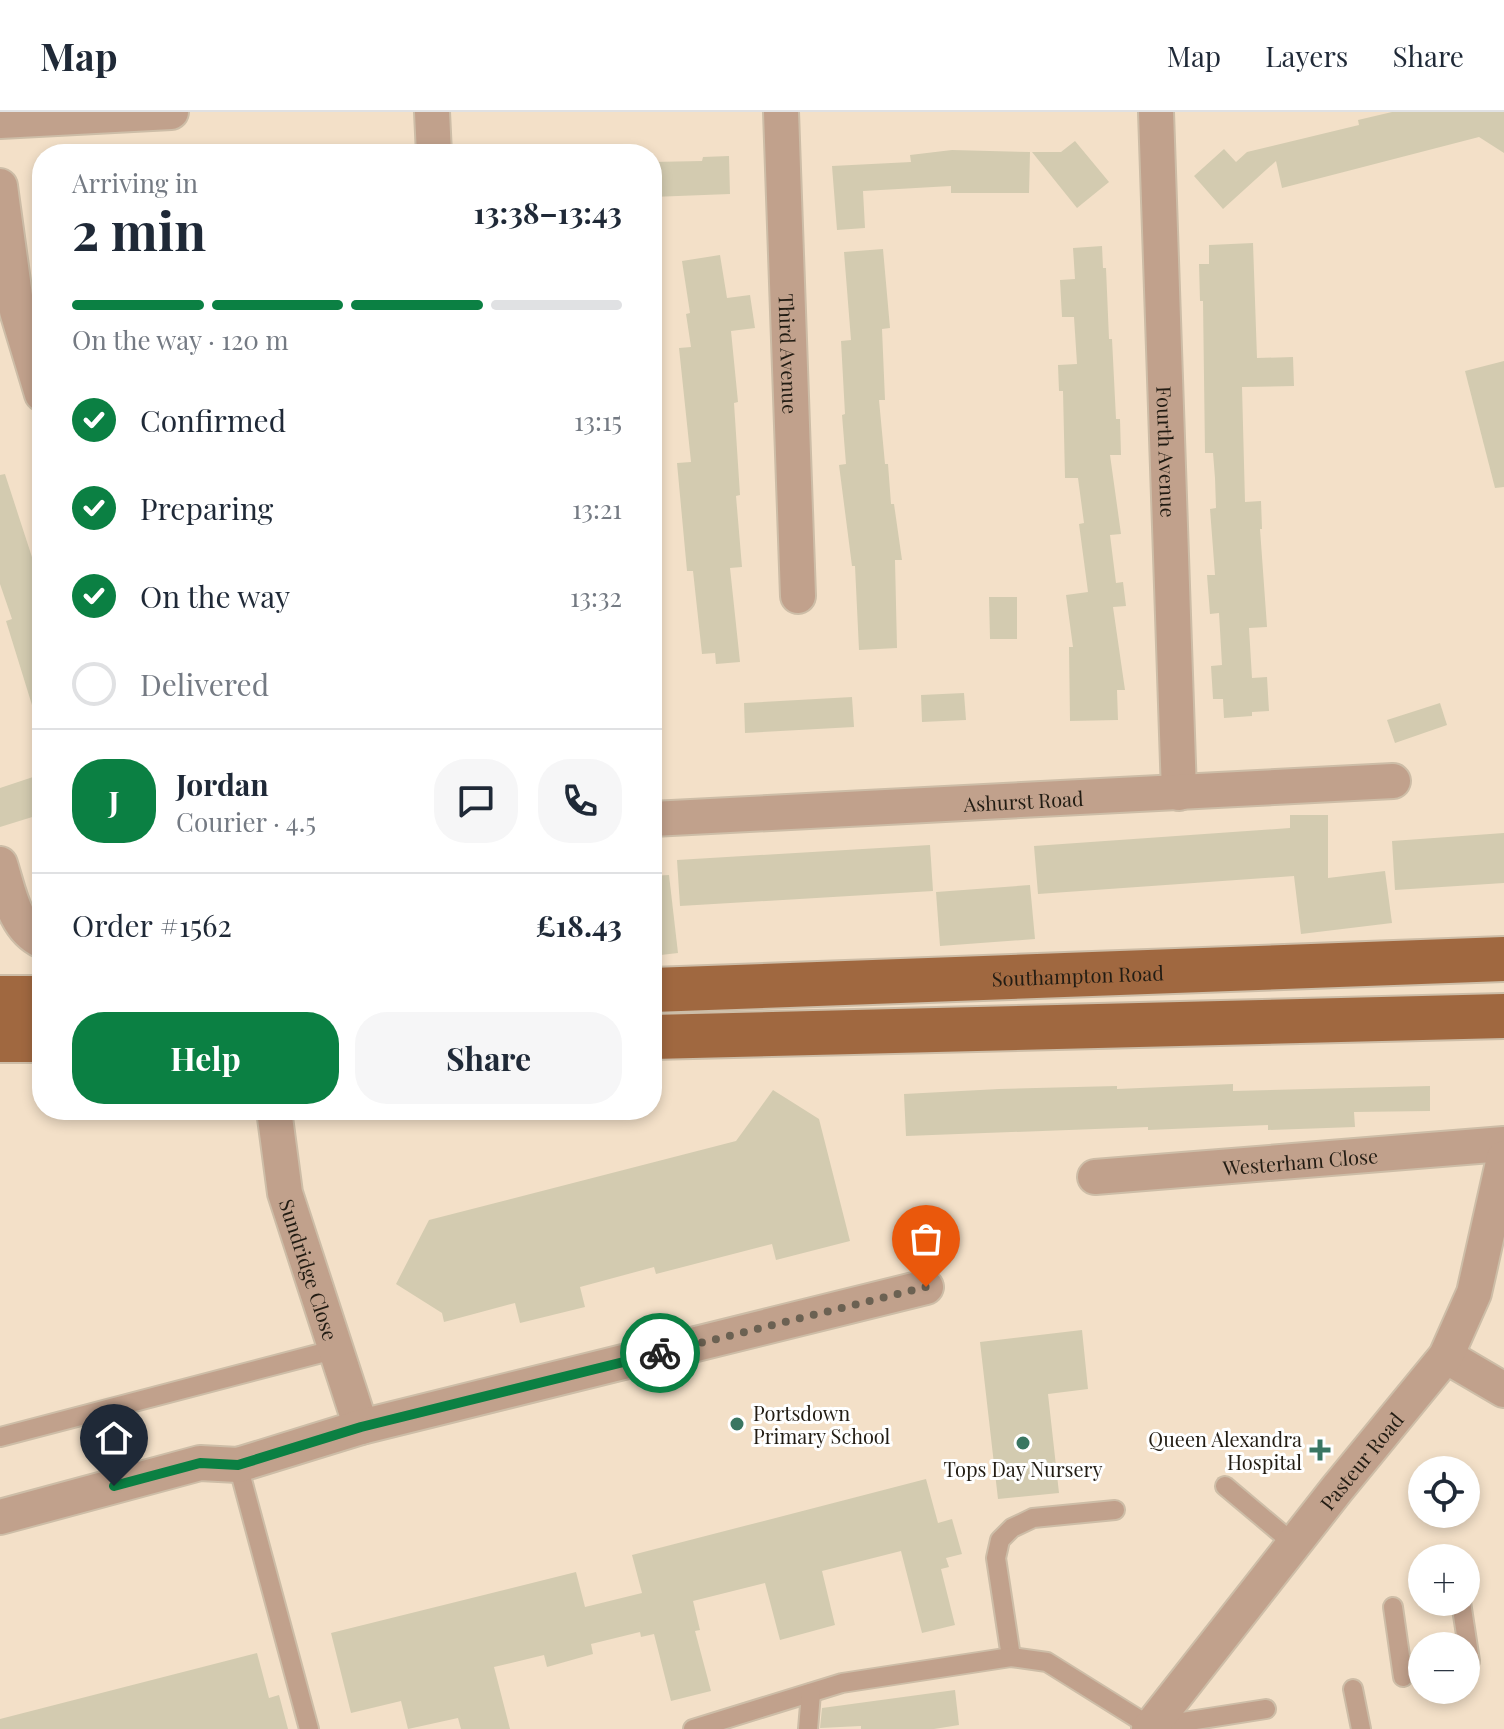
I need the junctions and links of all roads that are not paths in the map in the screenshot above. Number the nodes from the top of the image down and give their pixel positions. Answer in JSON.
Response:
{"nodes":[{"id":1,"x":171,"y":112,"type":"edge"},
{"id":2,"x":432,"y":112,"type":"edge"},
{"id":3,"x":781,"y":112,"type":"edge"},
{"id":4,"x":1156,"y":112,"type":"edge"},
{"id":5,"x":0,"y":121,"type":"edge"},
{"id":6,"x":434,"y":144,"type":"edge"},
{"id":7,"x":0,"y":186,"type":"edge"},
{"id":8,"x":32,"y":361,"type":"edge"},
{"id":9,"x":798,"y":596,"type":"dead end"},
{"id":10,"x":1393,"y":781,"type":"dead end"},
{"id":11,"x":1179,"y":793,"type":"junction"},
{"id":12,"x":662,"y":819,"type":"edge"},
{"id":13,"x":0,"y":864,"type":"edge"},
{"id":14,"x":32,"y":936,"type":"edge"},
{"id":15,"x":1504,"y":959,"type":"edge"},
{"id":16,"x":662,"y":990,"type":"edge"},
{"id":17,"x":0,"y":998,"type":"edge"},
{"id":18,"x":32,"y":998,"type":"edge"},
{"id":19,"x":1504,"y":1016,"type":"edge"},
{"id":20,"x":662,"y":1037,"type":"edge"},
{"id":21,"x":0,"y":1040,"type":"edge"},
{"id":22,"x":32,"y":1040,"type":"edge"},
{"id":23,"x":275,"y":1120,"type":"edge"},
{"id":24,"x":1504,"y":1144,"type":"edge"},
{"id":25,"x":1504,"y":1158,"type":"edge"},
{"id":26,"x":1095,"y":1177,"type":"dead end"},
{"id":27,"x":926,"y":1287,"type":"dead end"},
{"id":28,"x":337,"y":1349,"type":"junction"},
{"id":29,"x":1446,"y":1356,"type":"junction"},
{"id":30,"x":1504,"y":1390,"type":"edge"},
{"id":31,"x":361,"y":1427,"type":"junction"},
{"id":32,"x":0,"y":1437,"type":"edge"},
{"id":33,"x":238,"y":1465,"type":"junction"},
{"id":34,"x":1225,"y":1486,"type":"dead end"},
{"id":35,"x":1115,"y":1510,"type":"dead end"},
{"id":36,"x":0,"y":1517,"type":"edge"},
{"id":37,"x":1294,"y":1544,"type":"junction"},
{"id":38,"x":1393,"y":1607,"type":"dead end"},
{"id":39,"x":1011,"y":1657,"type":"junction"},
{"id":40,"x":1403,"y":1677,"type":"dead end"},
{"id":41,"x":1353,"y":1689,"type":"dead end"},
{"id":42,"x":811,"y":1693,"type":"junction"},
{"id":43,"x":1266,"y":1709,"type":"dead end"},
{"id":44,"x":701,"y":1728,"type":"edge"},
{"id":45,"x":1150,"y":1728,"type":"edge"},
{"id":46,"x":309,"y":1729,"type":"edge"},
{"id":47,"x":808,"y":1729,"type":"edge"},
{"id":48,"x":1361,"y":1729,"type":"edge"}],
"edges":[{"from":1,"to":5,"type":"street"},
{"from":2,"to":6,"type":"street"},
{"from":3,"to":9,"type":"street","name":"Third Avenue"},
{"from":4,"to":11,"type":"street","name":"Fourth Avenue"},
{"from":7,"to":8,"type":"street"},
{"from":10,"to":11,"type":"street","name":"Ashurst Road"},
{"from":11,"to":12,"type":"street","name":"Ashurst Road"},
{"from":13,"to":14,"type":"street"},
{"from":15,"to":16,"type":"main road","name":"Southampton Road"},
{"from":17,"to":18,"type":"main road"},
{"from":19,"to":20,"type":"main road"},
{"from":21,"to":22,"type":"main road"},
{"from":23,"to":28,"type":"street","name":"Sundridge Close"},
{"from":24,"to":26,"type":"street","name":"Westerham Close"},
{"from":25,"to":29,"type":"street","name":"Pasteur Road"},
{"from":27,"to":31,"type":"street"},
{"from":28,"to":31,"type":"street","name":"Sundridge Close"},
{"from":28,"to":32,"type":"lane"},
{"from":29,"to":30,"type":"street"},
{"from":29,"to":37,"type":"street","name":"Pasteur Road"},
{"from":31,"to":33,"type":"street"},
{"from":33,"to":36,"type":"street"},
{"from":33,"to":46,"type":"lane"},
{"from":34,"to":37,"type":"lane"},
{"from":35,"to":39,"type":"lane"},
{"from":37,"to":45,"type":"street","name":"Pasteur Road"},
{"from":38,"to":40,"type":"lane"},
{"from":39,"to":42,"type":"lane"},
{"from":39,"to":45,"type":"lane"},
{"from":41,"to":48,"type":"lane"},
{"from":42,"to":44,"type":"lane"},
{"from":42,"to":47,"type":"lane"},
{"from":43,"to":45,"type":"lane"}]}
